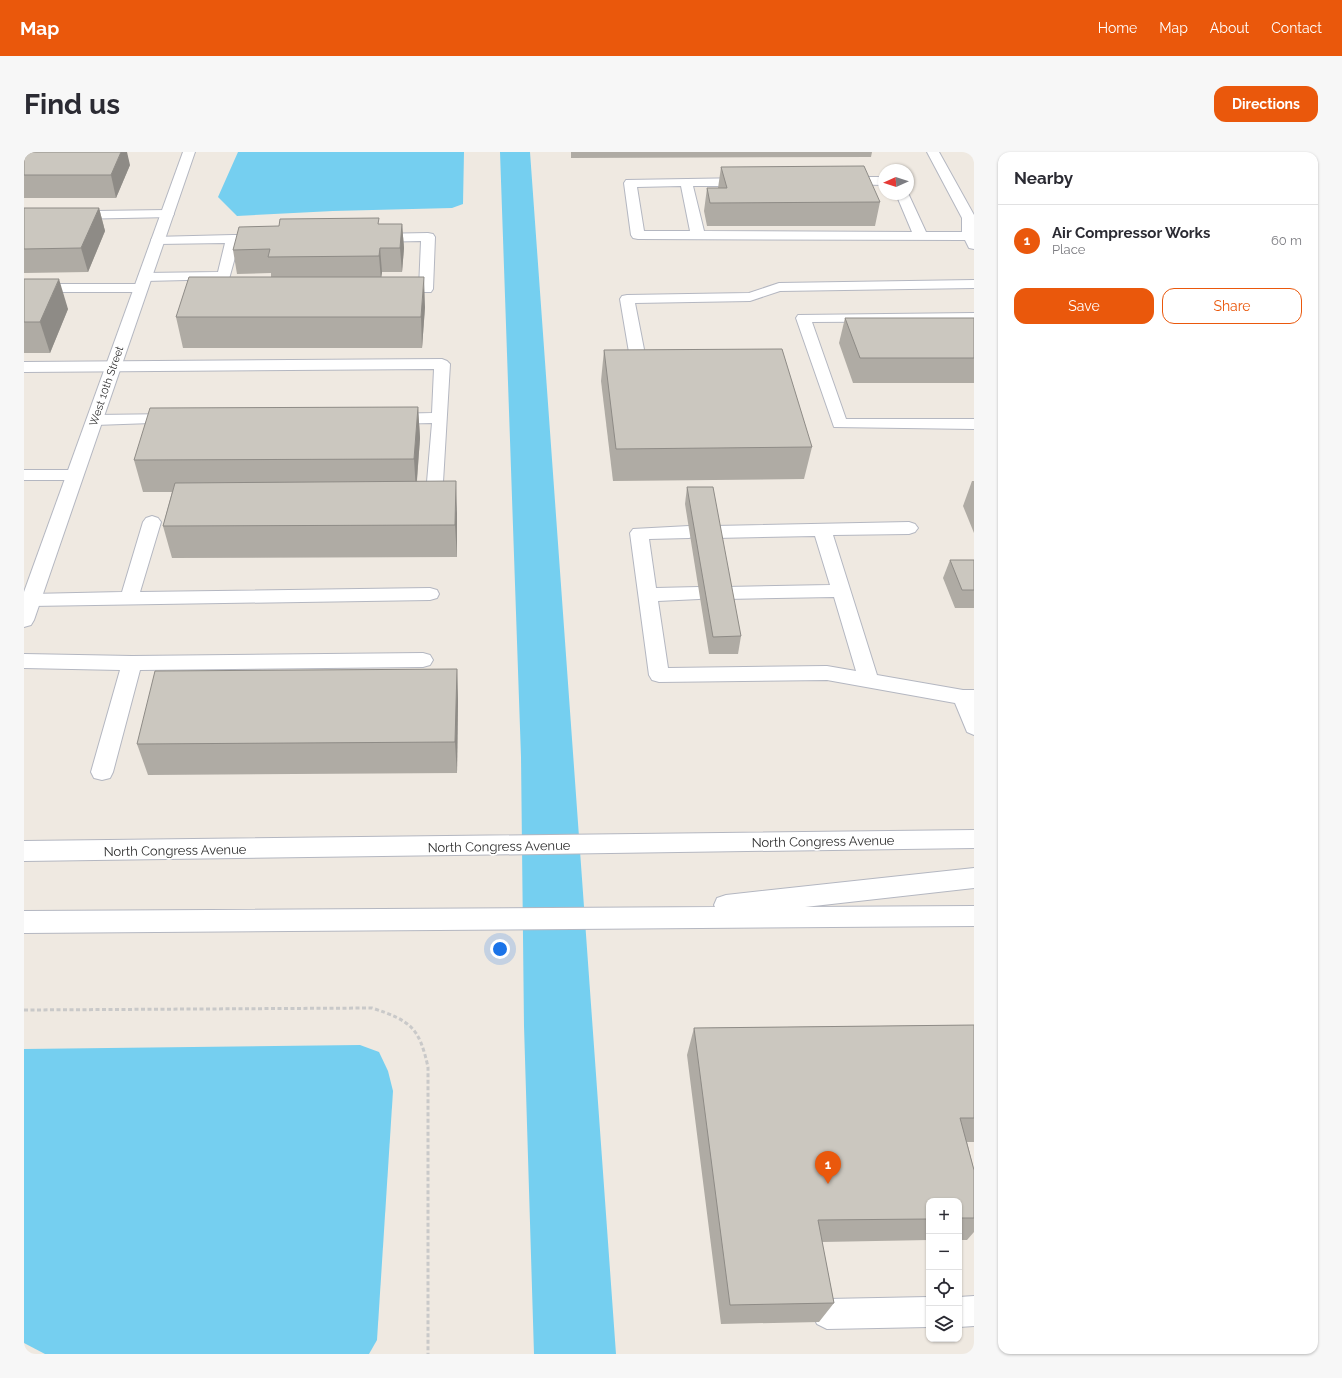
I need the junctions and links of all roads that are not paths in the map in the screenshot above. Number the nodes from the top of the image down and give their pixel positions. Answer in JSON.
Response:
{"nodes":[{"id":1,"x":189,"y":152,"type":"edge"},
{"id":2,"x":933,"y":152,"type":"edge"},
{"id":3,"x":828,"y":181,"type":"edge"},
{"id":4,"x":878,"y":181,"type":"edge"},
{"id":5,"x":686,"y":182,"type":"junction"},
{"id":6,"x":757,"y":182,"type":"edge"},
{"id":7,"x":905,"y":200,"type":"edge"},
{"id":8,"x":167,"y":214,"type":"junction"},
{"id":9,"x":24,"y":216,"type":"edge"},
{"id":10,"x":698,"y":235,"type":"junction"},
{"id":11,"x":921,"y":236,"type":"junction"},
{"id":12,"x":365,"y":238,"type":"edge"},
{"id":13,"x":233,"y":239,"type":"junction"},
{"id":14,"x":279,"y":239,"type":"edge"},
{"id":15,"x":158,"y":240,"type":"junction"},
{"id":16,"x":971,"y":240,"type":"edge"},
{"id":17,"x":143,"y":283,"type":"junction"},
{"id":18,"x":974,"y":284,"type":"edge"},
{"id":19,"x":24,"y":288,"type":"edge"},
{"id":20,"x":426,"y":289,"type":"dead end"},
{"id":21,"x":974,"y":317,"type":"edge"},
{"id":22,"x":114,"y":366,"type":"junction"},
{"id":23,"x":24,"y":367,"type":"edge"},
{"id":24,"x":640,"y":370,"type":"edge"},
{"id":25,"x":440,"y":418,"type":"junction"},
{"id":26,"x":189,"y":419,"type":"edge"},
{"id":27,"x":377,"y":419,"type":"edge"},
{"id":28,"x":94,"y":420,"type":"junction"},
{"id":29,"x":974,"y":424,"type":"edge"},
{"id":30,"x":24,"y":475,"type":"edge"},
{"id":31,"x":75,"y":475,"type":"junction"},
{"id":32,"x":435,"y":482,"type":"edge"},
{"id":33,"x":152,"y":522,"type":"dead end"},
{"id":34,"x":909,"y":528,"type":"dead end"},
{"id":35,"x":822,"y":530,"type":"junction"},
{"id":36,"x":689,"y":532,"type":"dead end"},
{"id":37,"x":715,"y":532,"type":"edge"},
{"id":38,"x":841,"y":591,"type":"junction"},
{"id":39,"x":699,"y":593,"type":"dead end"},
{"id":40,"x":430,"y":594,"type":"dead end"},
{"id":41,"x":726,"y":594,"type":"edge"},
{"id":42,"x":648,"y":595,"type":"junction"},
{"id":43,"x":129,"y":598,"type":"junction"},
{"id":44,"x":27,"y":610,"type":"edge"},
{"id":45,"x":423,"y":660,"type":"dead end"},
{"id":46,"x":24,"y":661,"type":"edge"},
{"id":47,"x":132,"y":663,"type":"junction"},
{"id":48,"x":869,"y":681,"type":"junction"},
{"id":49,"x":968,"y":697,"type":"edge"},
{"id":50,"x":974,"y":727,"type":"edge"},
{"id":51,"x":102,"y":772,"type":"dead end"},
{"id":52,"x":974,"y":839,"type":"edge"},
{"id":53,"x":24,"y":851,"type":"edge"},
{"id":54,"x":974,"y":878,"type":"edge"},
{"id":55,"x":974,"y":916,"type":"edge"},
{"id":56,"x":602,"y":918,"type":"junction"},
{"id":57,"x":24,"y":922,"type":"edge"},
{"id":58,"x":974,"y":1311,"type":"edge"},
{"id":59,"x":926,"y":1312,"type":"edge"},
{"id":60,"x":962,"y":1312,"type":"edge"},
{"id":61,"x":827,"y":1314,"type":"edge"}],
"edges":[{"from":1,"to":8,"type":"street","name":"West 10th Street"},
{"from":2,"to":16,"type":"lane"},
{"from":3,"to":4,"type":"lane"},
{"from":5,"to":6,"type":"lane"},
{"from":5,"to":10,"type":"lane"},
{"from":5,"to":10,"type":"lane"},
{"from":7,"to":11,"type":"lane"},
{"from":8,"to":9,"type":"lane"},
{"from":8,"to":15,"type":"street","name":"West 10th Street"},
{"from":10,"to":11,"type":"lane"},
{"from":11,"to":16,"type":"lane"},
{"from":12,"to":20,"type":"lane"},
{"from":13,"to":14,"type":"lane"},
{"from":13,"to":15,"type":"lane"},
{"from":13,"to":17,"type":"lane"},
{"from":15,"to":17,"type":"street","name":"West 10th Street"},
{"from":17,"to":19,"type":"lane"},
{"from":17,"to":22,"type":"street","name":"West 10th Street"},
{"from":18,"to":24,"type":"lane"},
{"from":21,"to":29,"type":"lane"},
{"from":22,"to":23,"type":"lane"},
{"from":22,"to":25,"type":"lane"},
{"from":22,"to":28,"type":"street","name":"West 10th Street"},
{"from":25,"to":27,"type":"lane"},
{"from":25,"to":32,"type":"lane"},
{"from":26,"to":28,"type":"lane"},
{"from":28,"to":31,"type":"street","name":"West 10th Street"},
{"from":30,"to":31,"type":"lane"},
{"from":31,"to":44,"type":"street","name":"West 10th Street"},
{"from":33,"to":43,"type":"lane"},
{"from":34,"to":35,"type":"lane"},
{"from":35,"to":37,"type":"lane"},
{"from":35,"to":38,"type":"lane"},
{"from":36,"to":42,"type":"lane"},
{"from":38,"to":41,"type":"lane"},
{"from":38,"to":48,"type":"lane"},
{"from":39,"to":42,"type":"lane"},
{"from":40,"to":43,"type":"lane"},
{"from":42,"to":48,"type":"lane"},
{"from":43,"to":44,"type":"lane"},
{"from":45,"to":47,"type":"lane"},
{"from":46,"to":47,"type":"lane"},
{"from":47,"to":51,"type":"lane"},
{"from":48,"to":49,"type":"lane"},
{"from":49,"to":50,"type":"lane"},
{"from":52,"to":53,"type":"street","name":"North Congress Avenue"},
{"from":54,"to":56,"type":"street"},
{"from":55,"to":56,"type":"street"},
{"from":56,"to":57,"type":"street"},
{"from":58,"to":60,"type":"lane"},
{"from":59,"to":61,"type":"lane"}]}
